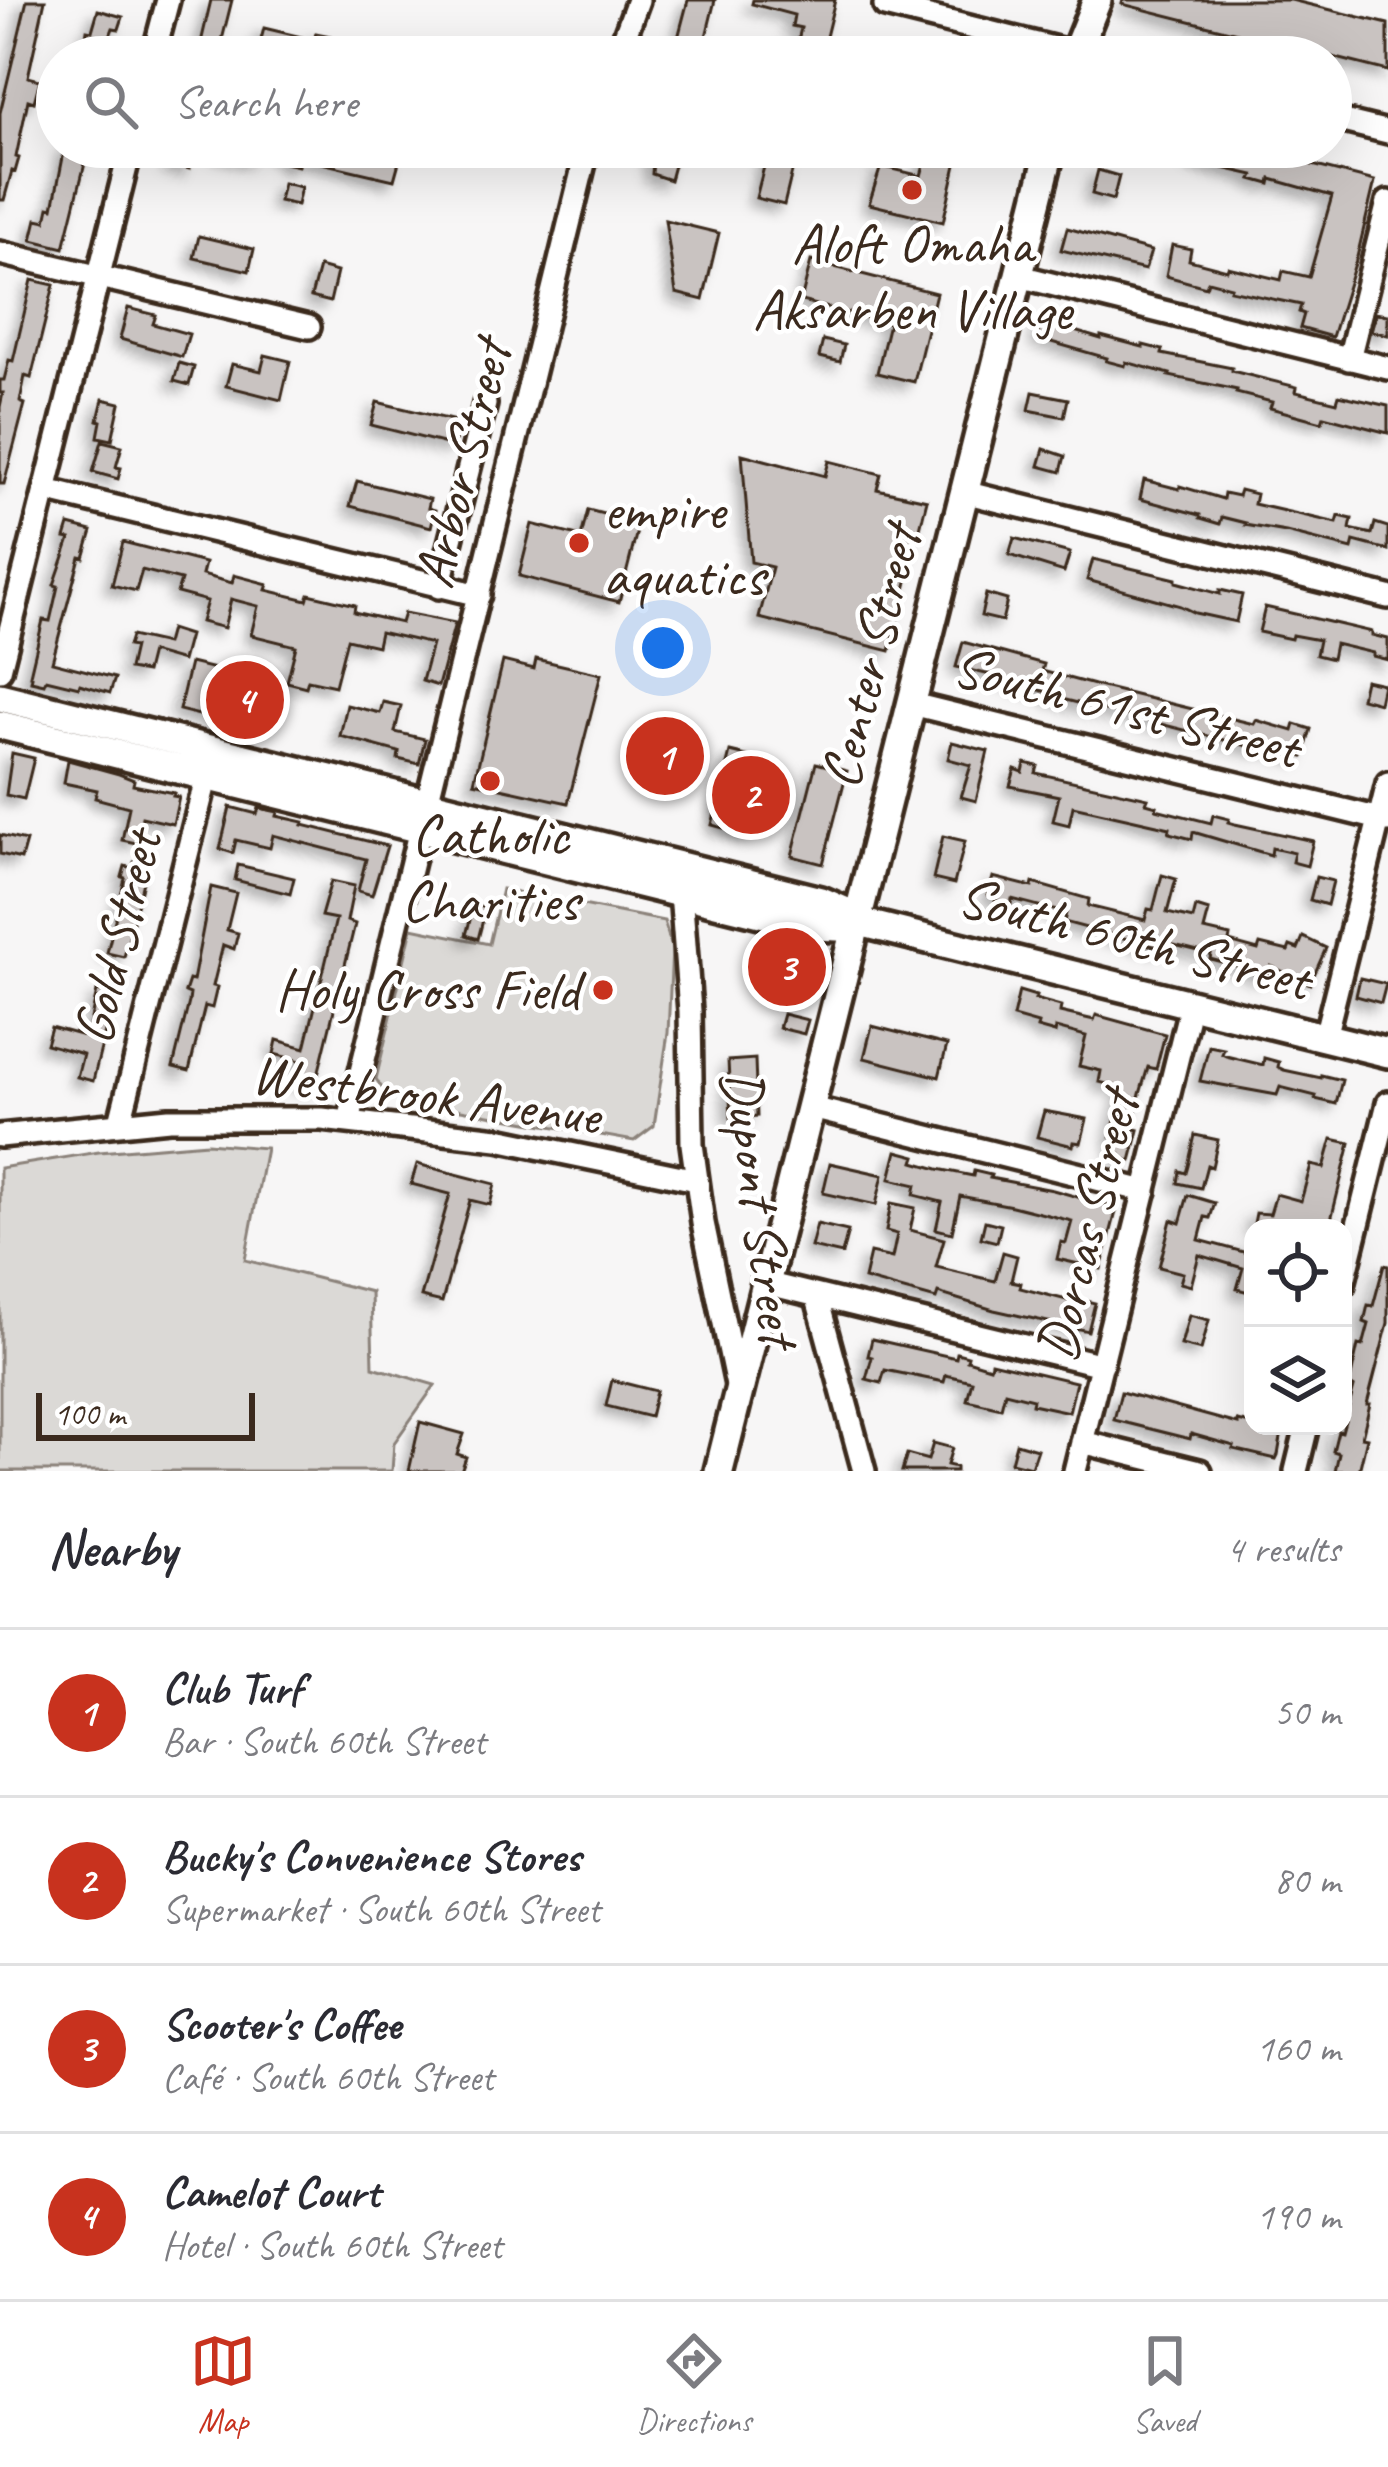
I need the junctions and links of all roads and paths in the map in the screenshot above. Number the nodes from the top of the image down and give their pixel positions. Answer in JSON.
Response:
{"nodes":[{"id":1,"x":168,"y":0,"type":"edge"},
{"id":2,"x":638,"y":0,"type":"edge"},
{"id":3,"x":1080,"y":0,"type":"edge"},
{"id":4,"x":1097,"y":0,"type":"edge"},
{"id":5,"x":885,"y":6,"type":"dead end"},
{"id":6,"x":159,"y":36,"type":"edge"},
{"id":7,"x":625,"y":36,"type":"edge"},
{"id":8,"x":1001,"y":36,"type":"edge"},
{"id":9,"x":1079,"y":36,"type":"edge"},
{"id":10,"x":1085,"y":36,"type":"edge"},
{"id":11,"x":1352,"y":123,"type":"edge"},
{"id":12,"x":1388,"y":132,"type":"edge"},
{"id":13,"x":126,"y":168,"type":"edge"},
{"id":14,"x":583,"y":168,"type":"edge"},
{"id":15,"x":1046,"y":168,"type":"edge"},
{"id":16,"x":1388,"y":202,"type":"edge"},
{"id":17,"x":0,"y":253,"type":"edge"},
{"id":18,"x":1019,"y":276,"type":"junction"},
{"id":19,"x":98,"y":278,"type":"junction"},
{"id":20,"x":309,"y":327,"type":"dead end"},
{"id":21,"x":1349,"y":359,"type":"junction"},
{"id":22,"x":1388,"y":368,"type":"edge"},
{"id":23,"x":485,"y":404,"type":"dead end"},
{"id":24,"x":45,"y":490,"type":"junction"},
{"id":25,"x":964,"y":492,"type":"junction"},
{"id":26,"x":440,"y":587,"type":"junction"},
{"id":27,"x":479,"y":595,"type":"junction"},
{"id":28,"x":1388,"y":597,"type":"edge"},
{"id":29,"x":0,"y":670,"type":"edge"},
{"id":30,"x":0,"y":697,"type":"edge"},
{"id":31,"x":911,"y":704,"type":"junction"},
{"id":32,"x":0,"y":724,"type":"edge"},
{"id":33,"x":207,"y":775,"type":"junction"},
{"id":34,"x":1388,"y":783,"type":"edge"},
{"id":35,"x":423,"y":816,"type":"junction"},
{"id":36,"x":1383,"y":820,"type":"edge"},
{"id":37,"x":681,"y":892,"type":"junction"},
{"id":38,"x":855,"y":921,"type":"junction"},
{"id":39,"x":1191,"y":1004,"type":"junction"},
{"id":40,"x":1325,"y":1037,"type":"junction"},
{"id":41,"x":1388,"y":1053,"type":"edge"},
{"id":42,"x":1388,"y":1103,"type":"edge"},
{"id":43,"x":808,"y":1107,"type":"junction"},
{"id":44,"x":349,"y":1121,"type":"junction"},
{"id":45,"x":119,"y":1122,"type":"junction"},
{"id":46,"x":0,"y":1136,"type":"edge"},
{"id":47,"x":696,"y":1180,"type":"junction"},
{"id":48,"x":1145,"y":1190,"type":"junction"},
{"id":49,"x":1352,"y":1249,"type":"edge"},
{"id":50,"x":765,"y":1283,"type":"junction"},
{"id":51,"x":818,"y":1298,"type":"junction"},
{"id":52,"x":1102,"y":1366,"type":"junction"},
{"id":53,"x":738,"y":1391,"type":"junction"},
{"id":54,"x":1305,"y":1435,"type":"edge"},
{"id":55,"x":1082,"y":1442,"type":"junction"},
{"id":56,"x":719,"y":1471,"type":"edge"},
{"id":57,"x":864,"y":1471,"type":"edge"},
{"id":58,"x":1075,"y":1471,"type":"edge"},
{"id":59,"x":1200,"y":1471,"type":"edge"},
{"id":60,"x":1296,"y":1471,"type":"edge"}],
"edges":[{"from":1,"to":6,"type":"street"},
{"from":2,"to":7,"type":"street"},
{"from":3,"to":9,"type":"main road"},
{"from":4,"to":10,"type":"main road"},
{"from":5,"to":8,"type":"street"},
{"from":11,"to":12,"type":"street"},
{"from":13,"to":19,"type":"street"},
{"from":14,"to":27,"type":"street","name":"Arbor Street"},
{"from":15,"to":18,"type":"main road","name":"Center Street"},
{"from":16,"to":21,"type":"street"},
{"from":17,"to":19,"type":"street"},
{"from":18,"to":21,"type":"street"},
{"from":18,"to":25,"type":"main road","name":"Center Street"},
{"from":19,"to":20,"type":"street"},
{"from":19,"to":24,"type":"street"},
{"from":21,"to":22,"type":"street"},
{"from":23,"to":26,"type":"street"},
{"from":24,"to":26,"type":"street"},
{"from":24,"to":29,"type":"street"},
{"from":25,"to":28,"type":"street"},
{"from":25,"to":31,"type":"main road","name":"Center Street"},
{"from":26,"to":27,"type":"street"},
{"from":27,"to":35,"type":"street","name":"Arbor Street"},
{"from":30,"to":35,"type":"main road","name":"South 60th Street"},
{"from":31,"to":36,"type":"street","name":"South 61st Street"},
{"from":31,"to":38,"type":"main road","name":"Center Street"},
{"from":32,"to":33,"type":"main road"},
{"from":33,"to":35,"type":"main road"},
{"from":33,"to":45,"type":"street","name":"Gold Street"},
{"from":34,"to":36,"type":"street"},
{"from":35,"to":37,"type":"main road","name":"South 60th Street"},
{"from":35,"to":38,"type":"main road","name":"South 60th Street"},
{"from":35,"to":44,"type":"street","name":"Arbor Street"},
{"from":36,"to":40,"type":"street"},
{"from":37,"to":38,"type":"main road","name":"South 60th Street"},
{"from":37,"to":47,"type":"street","name":"Dupont Street"},
{"from":38,"to":39,"type":"main road","name":"South 60th Street"},
{"from":38,"to":43,"type":"main road","name":"Center Street"},
{"from":39,"to":40,"type":"main road","name":"South 60th Street"},
{"from":39,"to":48,"type":"street","name":"Dorcas Street"},
{"from":40,"to":41,"type":"main road","name":"South 60th Street"},
{"from":42,"to":49,"type":"street"},
{"from":43,"to":48,"type":"street"},
{"from":43,"to":50,"type":"main road","name":"Center Street"},
{"from":44,"to":45,"type":"street","name":"Westbrook Avenue"},
{"from":44,"to":47,"type":"street","name":"Westbrook Avenue"},
{"from":45,"to":46,"type":"street","name":"Westbrook Avenue"},
{"from":47,"to":53,"type":"street","name":"Dupont Street"},
{"from":48,"to":52,"type":"street","name":"Dorcas Street"},
{"from":50,"to":51,"type":"street"},
{"from":50,"to":53,"type":"main road","name":"Center Street"},
{"from":51,"to":52,"type":"street"},
{"from":51,"to":57,"type":"street"},
{"from":52,"to":55,"type":"street","name":"Dorcas Street"},
{"from":53,"to":56,"type":"main road","name":"Center Street"},
{"from":54,"to":60,"type":"street"},
{"from":55,"to":58,"type":"street","name":"Dorcas Street"},
{"from":55,"to":59,"type":"street"}]}
